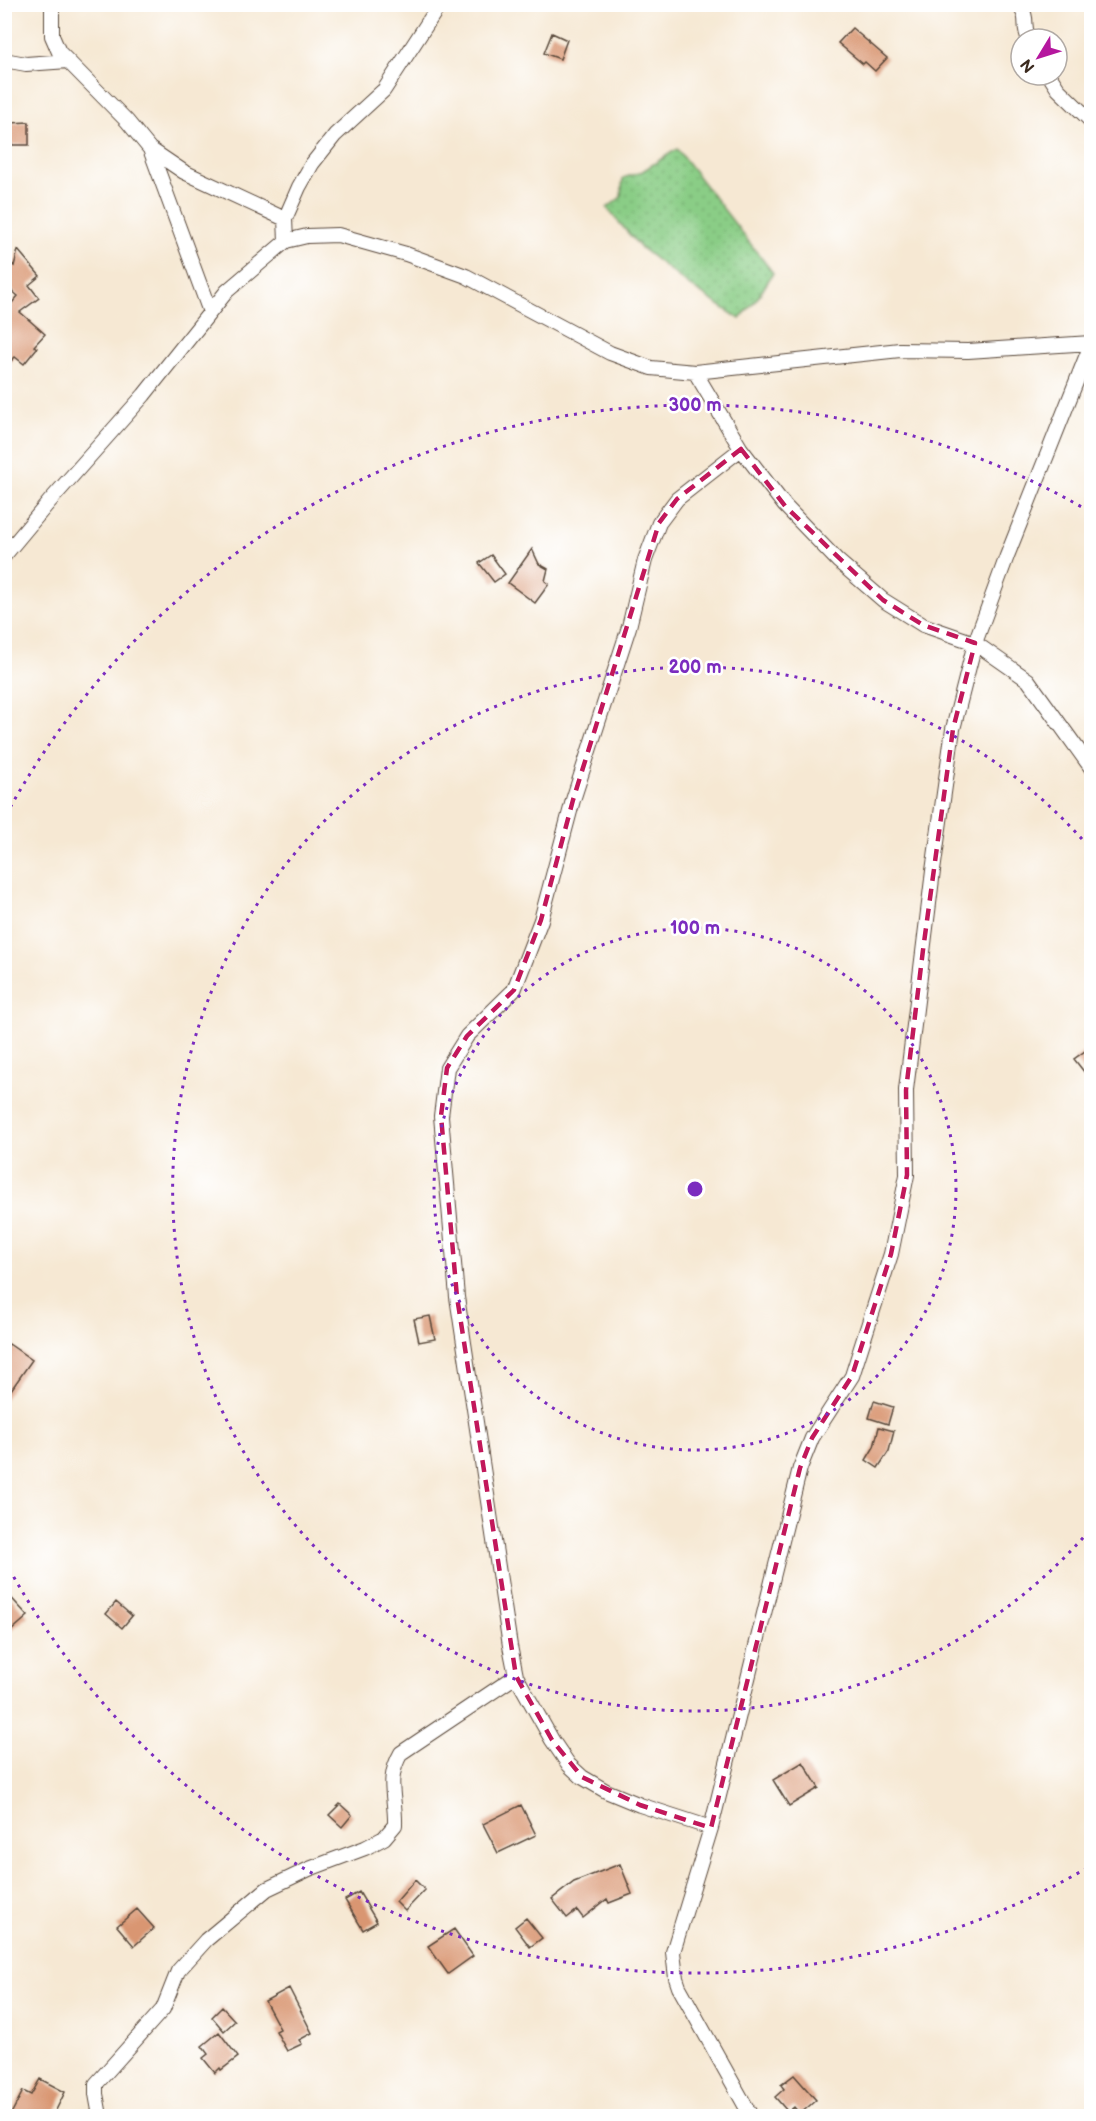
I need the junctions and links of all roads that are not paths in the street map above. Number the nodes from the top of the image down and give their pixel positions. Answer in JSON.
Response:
{"nodes":[{"id":1,"x":52,"y":4,"type":"edge"},
{"id":2,"x":440,"y":4,"type":"edge"},
{"id":3,"x":1018,"y":4,"type":"edge"},
{"id":4,"x":1026,"y":27,"type":"edge"},
{"id":5,"x":4,"y":60,"type":"edge"},
{"id":6,"x":68,"y":62,"type":"junction"},
{"id":7,"x":1057,"y":87,"type":"edge"},
{"id":8,"x":1092,"y":122,"type":"edge"},
{"id":9,"x":150,"y":149,"type":"junction"},
{"id":10,"x":285,"y":219,"type":"junction"},
{"id":11,"x":286,"y":241,"type":"junction"},
{"id":12,"x":210,"y":312,"type":"junction"},
{"id":13,"x":1091,"y":343,"type":"edge"},
{"id":14,"x":695,"y":372,"type":"junction"},
{"id":15,"x":741,"y":449,"type":"junction"},
{"id":16,"x":4,"y":556,"type":"edge"},
{"id":17,"x":975,"y":643,"type":"junction"},
{"id":18,"x":1092,"y":769,"type":"edge"},
{"id":19,"x":516,"y":1676,"type":"junction"},
{"id":20,"x":711,"y":1828,"type":"junction"},
{"id":21,"x":100,"y":2116,"type":"edge"},
{"id":22,"x":751,"y":2116,"type":"edge"}],
"edges":[{"from":1,"to":6,"type":"street"},
{"from":2,"to":10,"type":"street"},
{"from":3,"to":4,"type":"street"},
{"from":5,"to":6,"type":"street"},
{"from":6,"to":9,"type":"street"},
{"from":7,"to":8,"type":"street"},
{"from":9,"to":10,"type":"street"},
{"from":9,"to":12,"type":"street"},
{"from":10,"to":11,"type":"street"},
{"from":11,"to":12,"type":"street"},
{"from":11,"to":14,"type":"street"},
{"from":12,"to":16,"type":"street"},
{"from":13,"to":14,"type":"street"},
{"from":13,"to":17,"type":"street"},
{"from":14,"to":15,"type":"street"},
{"from":15,"to":17,"type":"street"},
{"from":15,"to":19,"type":"street"},
{"from":17,"to":18,"type":"street"},
{"from":17,"to":20,"type":"street"},
{"from":19,"to":20,"type":"street"},
{"from":19,"to":21,"type":"street"},
{"from":20,"to":22,"type":"street"}]}
